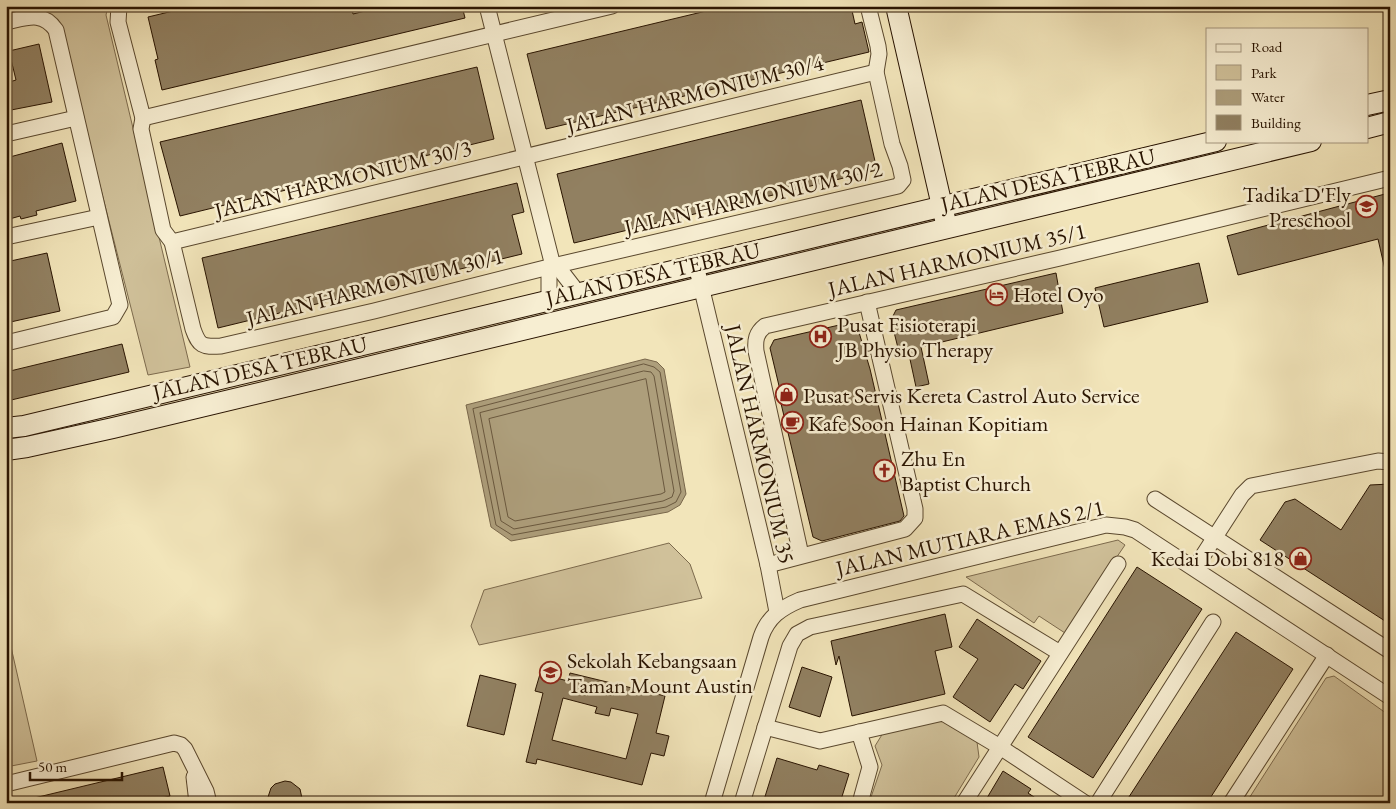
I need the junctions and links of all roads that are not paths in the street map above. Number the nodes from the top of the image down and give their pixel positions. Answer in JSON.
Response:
{"nodes":[{"id":1,"x":119,"y":6,"type":"edge"},
{"id":2,"x":487,"y":6,"type":"edge"},
{"id":3,"x":612,"y":6,"type":"edge"},
{"id":4,"x":868,"y":6,"type":"edge"},
{"id":5,"x":896,"y":6,"type":"edge"},
{"id":6,"x":6,"y":22,"type":"edge"},
{"id":7,"x":494,"y":34,"type":"junction"},
{"id":8,"x":876,"y":72,"type":"junction"},
{"id":9,"x":1390,"y":100,"type":"edge"},
{"id":10,"x":1368,"y":105,"type":"edge"},
{"id":11,"x":76,"y":118,"type":"junction"},
{"id":12,"x":143,"y":118,"type":"junction"},
{"id":13,"x":1390,"y":122,"type":"edge"},
{"id":14,"x":1368,"y":128,"type":"edge"},
{"id":15,"x":6,"y":134,"type":"edge"},
{"id":16,"x":1211,"y":142,"type":"edge"},
{"id":17,"x":1307,"y":142,"type":"edge"},
{"id":18,"x":525,"y":157,"type":"junction"},
{"id":19,"x":1212,"y":165,"type":"junction"},
{"id":20,"x":1390,"y":178,"type":"edge"},
{"id":21,"x":942,"y":206,"type":"junction"},
{"id":22,"x":99,"y":217,"type":"junction"},
{"id":23,"x":947,"y":228,"type":"junction"},
{"id":24,"x":6,"y":237,"type":"edge"},
{"id":25,"x":172,"y":242,"type":"junction"},
{"id":26,"x":696,"y":265,"type":"junction"},
{"id":27,"x":553,"y":266,"type":"junction"},
{"id":28,"x":701,"y":287,"type":"junction"},
{"id":29,"x":578,"y":293,"type":"junction"},
{"id":30,"x":549,"y":301,"type":"junction"},
{"id":31,"x":867,"y":302,"type":"junction"},
{"id":32,"x":6,"y":343,"type":"edge"},
{"id":33,"x":107,"y":405,"type":"junction"},
{"id":34,"x":6,"y":428,"type":"edge"},
{"id":35,"x":112,"y":428,"type":"junction"},
{"id":36,"x":6,"y":450,"type":"edge"},
{"id":37,"x":1390,"y":462,"type":"edge"},
{"id":38,"x":1155,"y":499,"type":"dead end"},
{"id":39,"x":1214,"y":536,"type":"junction"},
{"id":40,"x":801,"y":555,"type":"junction"},
{"id":41,"x":1118,"y":564,"type":"dead end"},
{"id":42,"x":768,"y":565,"type":"junction"},
{"id":43,"x":1195,"y":568,"type":"junction"},
{"id":44,"x":777,"y":612,"type":"junction"},
{"id":45,"x":1214,"y":622,"type":"dead end"},
{"id":46,"x":1390,"y":651,"type":"edge"},
{"id":47,"x":1060,"y":653,"type":"junction"},
{"id":48,"x":1327,"y":655,"type":"junction"},
{"id":49,"x":1390,"y":697,"type":"edge"},
{"id":50,"x":765,"y":727,"type":"junction"},
{"id":51,"x":859,"y":732,"type":"junction"},
{"id":52,"x":1000,"y":747,"type":"junction"},
{"id":53,"x":192,"y":764,"type":"junction"},
{"id":54,"x":6,"y":784,"type":"edge"},
{"id":55,"x":197,"y":803,"type":"edge"},
{"id":56,"x":209,"y":803,"type":"edge"},
{"id":57,"x":712,"y":803,"type":"edge"},
{"id":58,"x":742,"y":803,"type":"edge"},
{"id":59,"x":860,"y":803,"type":"edge"},
{"id":60,"x":964,"y":803,"type":"edge"},
{"id":61,"x":1085,"y":803,"type":"edge"},
{"id":62,"x":1098,"y":803,"type":"edge"},
{"id":63,"x":1231,"y":803,"type":"edge"}],
"edges":[{"from":1,"to":12,"type":"street"},
{"from":2,"to":7,"type":"street"},
{"from":3,"to":7,"type":"street"},
{"from":4,"to":8,"type":"street","name":"JALAN HARMONIUM 30/2"},
{"from":5,"to":21,"type":"street"},
{"from":6,"to":11,"type":"street"},
{"from":7,"to":12,"type":"street"},
{"from":7,"to":18,"type":"street"},
{"from":8,"to":18,"type":"street","name":"JALAN HARMONIUM 30/4"},
{"from":8,"to":27,"type":"street","name":"JALAN HARMONIUM 30/2"},
{"from":9,"to":10,"type":"street"},
{"from":11,"to":15,"type":"street"},
{"from":11,"to":22,"type":"street"},
{"from":12,"to":25,"type":"street"},
{"from":13,"to":14,"type":"street"},
{"from":16,"to":19,"type":"street"},
{"from":16,"to":21,"type":"street","name":"JALAN DESA TEBRAU"},
{"from":17,"to":19,"type":"street","name":"JALAN DESA TEBRAU"},
{"from":18,"to":25,"type":"street","name":"JALAN HARMONIUM 30/3"},
{"from":18,"to":27,"type":"street"},
{"from":19,"to":23,"type":"street","name":"JALAN DESA TEBRAU"},
{"from":20,"to":31,"type":"street","name":"JALAN HARMONIUM 35/1"},
{"from":21,"to":23,"type":"street"},
{"from":21,"to":26,"type":"street","name":"JALAN DESA TEBRAU"},
{"from":22,"to":24,"type":"street"},
{"from":22,"to":32,"type":"street"},
{"from":23,"to":28,"type":"street","name":"JALAN DESA TEBRAU"},
{"from":25,"to":27,"type":"street","name":"JALAN HARMONIUM 30/1"},
{"from":26,"to":28,"type":"street","name":"JALAN HARMONIUM 35"},
{"from":26,"to":29,"type":"street","name":"JALAN DESA TEBRAU"},
{"from":27,"to":29,"type":"street"},
{"from":27,"to":30,"type":"street"},
{"from":28,"to":35,"type":"street","name":"JALAN DESA TEBRAU"},
{"from":28,"to":42,"type":"street","name":"JALAN HARMONIUM 35"},
{"from":29,"to":30,"type":"street","name":"JALAN DESA TEBRAU"},
{"from":30,"to":33,"type":"street","name":"JALAN DESA TEBRAU"},
{"from":31,"to":40,"type":"street","name":"JALAN HARMONIUM 35/1"},
{"from":31,"to":40,"type":"street"},
{"from":33,"to":34,"type":"street","name":"JALAN DESA TEBRAU"},
{"from":33,"to":35,"type":"street"},
{"from":35,"to":36,"type":"street","name":"JALAN DESA TEBRAU"},
{"from":37,"to":39,"type":"street"},
{"from":38,"to":39,"type":"street"},
{"from":39,"to":43,"type":"street"},
{"from":39,"to":46,"type":"street"},
{"from":40,"to":42,"type":"street"},
{"from":41,"to":47,"type":"street"},
{"from":42,"to":44,"type":"street","name":"JALAN HARMONIUM 35"},
{"from":43,"to":44,"type":"street","name":"JALAN MUTIARA EMAS 2/1"},
{"from":43,"to":48,"type":"street","name":"JALAN MUTIARA EMAS 2/1"},
{"from":44,"to":57,"type":"street","name":"JALAN MUTIARA EMAS 2/1"},
{"from":45,"to":62,"type":"street"},
{"from":47,"to":50,"type":"street"},
{"from":47,"to":52,"type":"street"},
{"from":48,"to":49,"type":"street","name":"JALAN MUTIARA EMAS 2/1"},
{"from":48,"to":63,"type":"street"},
{"from":50,"to":51,"type":"street"},
{"from":50,"to":58,"type":"street"},
{"from":51,"to":52,"type":"street"},
{"from":51,"to":59,"type":"street"},
{"from":52,"to":60,"type":"street"},
{"from":52,"to":61,"type":"street"},
{"from":53,"to":54,"type":"street"},
{"from":53,"to":55,"type":"street"},
{"from":53,"to":56,"type":"street"}]}
